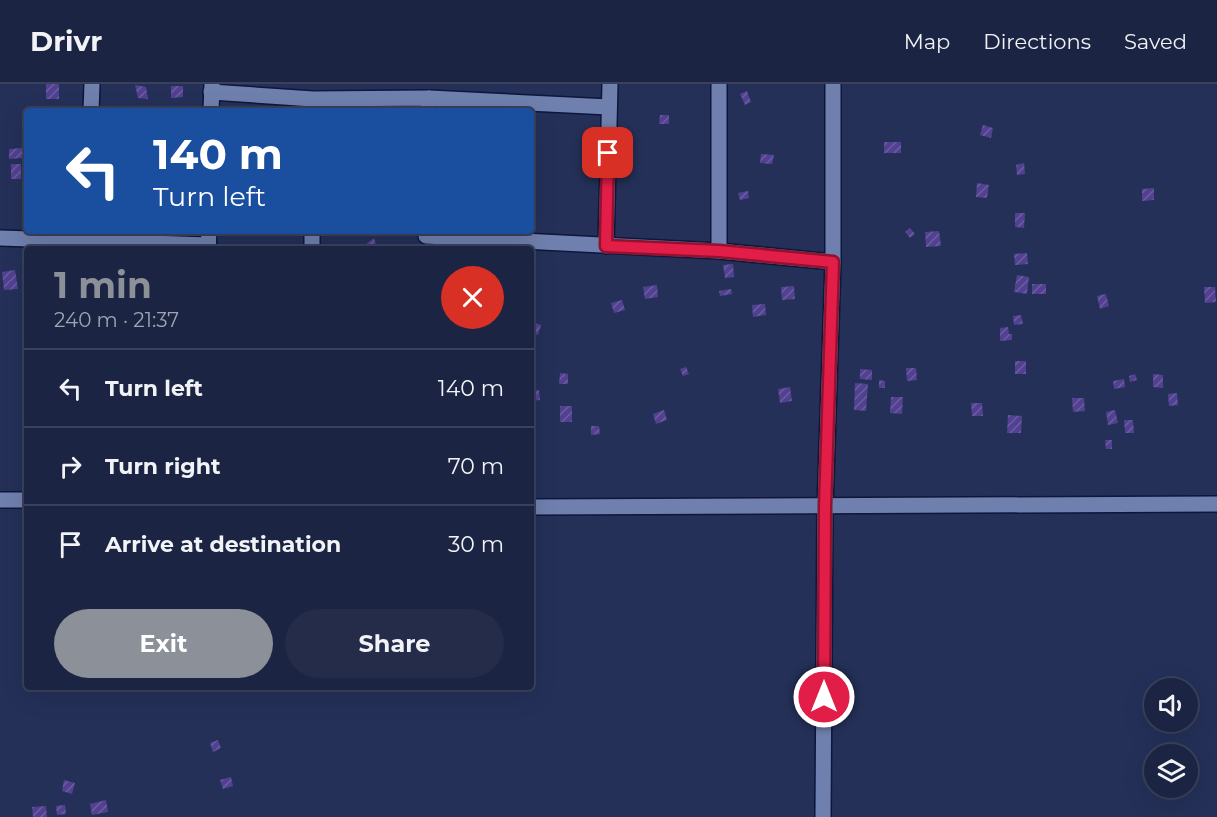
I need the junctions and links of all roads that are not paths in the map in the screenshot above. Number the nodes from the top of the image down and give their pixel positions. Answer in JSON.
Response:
{"nodes":[{"id":1,"x":92,"y":84,"type":"edge"},
{"id":2,"x":610,"y":84,"type":"edge"},
{"id":3,"x":718,"y":84,"type":"edge"},
{"id":4,"x":833,"y":84,"type":"edge"},
{"id":5,"x":212,"y":88,"type":"edge"},
{"id":6,"x":313,"y":105,"type":"edge"},
{"id":7,"x":429,"y":105,"type":"edge"},
{"id":8,"x":609,"y":107,"type":"junction"},
{"id":9,"x":91,"y":108,"type":"edge"},
{"id":10,"x":211,"y":108,"type":"edge"},
{"id":11,"x":89,"y":236,"type":"edge"},
{"id":12,"x":0,"y":238,"type":"edge"},
{"id":13,"x":426,"y":239,"type":"edge"},
{"id":14,"x":209,"y":242,"type":"edge"},
{"id":15,"x":606,"y":246,"type":"junction"},
{"id":16,"x":719,"y":251,"type":"junction"},
{"id":17,"x":833,"y":262,"type":"junction"},
{"id":18,"x":0,"y":500,"type":"edge"},
{"id":19,"x":24,"y":500,"type":"edge"},
{"id":20,"x":1217,"y":504,"type":"edge"},
{"id":21,"x":825,"y":506,"type":"junction"},
{"id":22,"x":534,"y":507,"type":"edge"},
{"id":23,"x":823,"y":817,"type":"edge"}],
"edges":[{"from":1,"to":9,"type":"street"},
{"from":2,"to":8,"type":"street"},
{"from":3,"to":16,"type":"street"},
{"from":4,"to":17,"type":"street"},
{"from":5,"to":6,"type":"street"},
{"from":5,"to":10,"type":"street"},
{"from":6,"to":7,"type":"street"},
{"from":7,"to":8,"type":"street"},
{"from":8,"to":15,"type":"street"},
{"from":11,"to":12,"type":"street"},
{"from":11,"to":14,"type":"street"},
{"from":13,"to":15,"type":"street"},
{"from":15,"to":16,"type":"street"},
{"from":16,"to":17,"type":"street"},
{"from":17,"to":21,"type":"street"},
{"from":18,"to":19,"type":"street"},
{"from":20,"to":21,"type":"street"},
{"from":21,"to":22,"type":"street"},
{"from":21,"to":23,"type":"street"}]}
